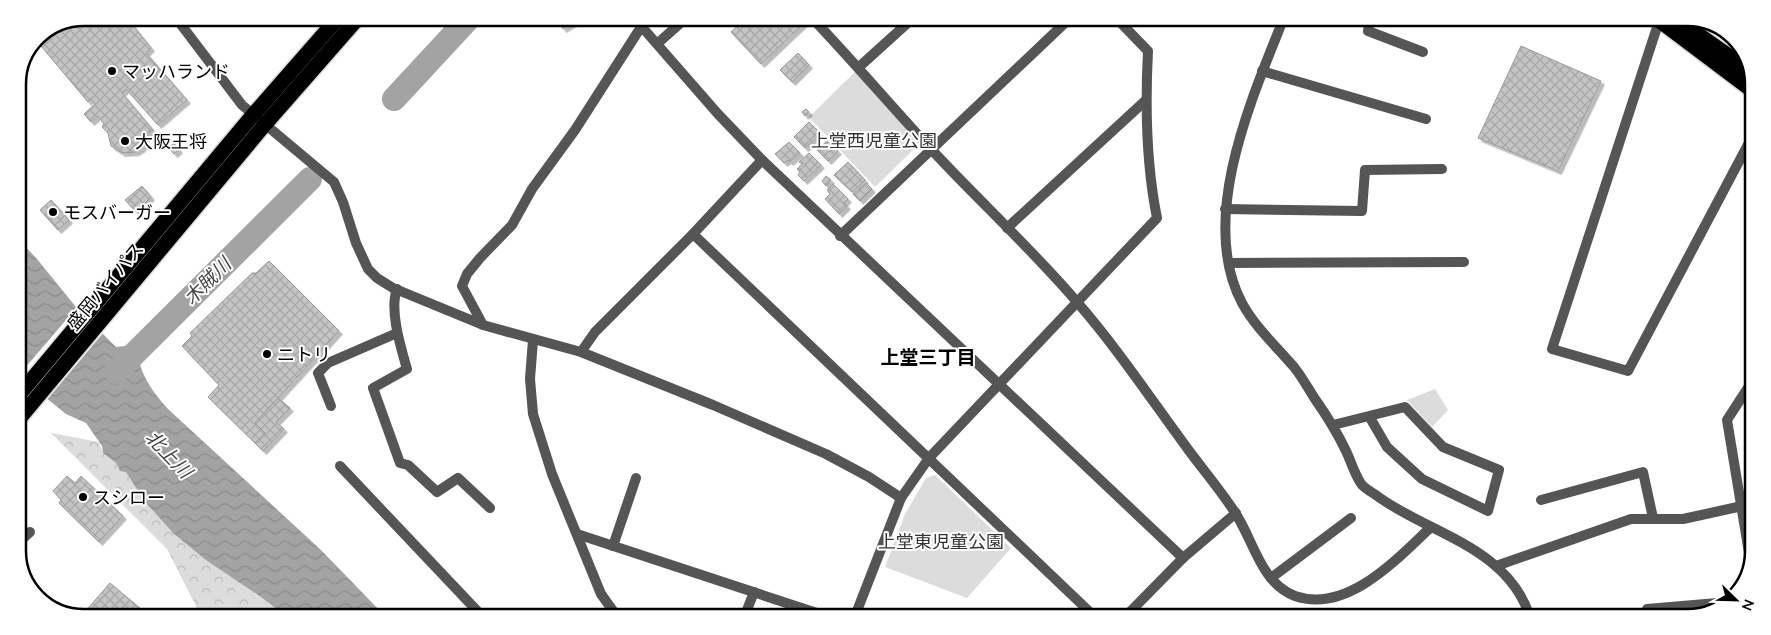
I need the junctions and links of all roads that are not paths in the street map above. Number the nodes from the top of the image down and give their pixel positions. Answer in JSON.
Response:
{"nodes":[{"id":1,"x":182,"y":26,"type":"edge"},
{"id":2,"x":332,"y":26,"type":"edge"},
{"id":3,"x":350,"y":26,"type":"edge"},
{"id":4,"x":636,"y":26,"type":"edge"},
{"id":5,"x":641,"y":26,"type":"edge"},
{"id":6,"x":677,"y":26,"type":"edge"},
{"id":7,"x":820,"y":26,"type":"edge"},
{"id":8,"x":904,"y":26,"type":"edge"},
{"id":9,"x":1062,"y":26,"type":"edge"},
{"id":10,"x":1124,"y":26,"type":"edge"},
{"id":11,"x":1281,"y":26,"type":"edge"},
{"id":12,"x":1369,"y":26,"type":"edge"},
{"id":13,"x":1657,"y":26,"type":"edge"},
{"id":14,"x":1666,"y":26,"type":"edge"},
{"id":15,"x":1687,"y":26,"type":"edge"},
{"id":16,"x":658,"y":43,"type":"junction"},
{"id":17,"x":1423,"y":52,"type":"dead end"},
{"id":18,"x":1742,"y":65,"type":"edge"},
{"id":19,"x":859,"y":67,"type":"junction"},
{"id":20,"x":1262,"y":71,"type":"junction"},
{"id":21,"x":1745,"y":84,"type":"edge"},
{"id":22,"x":1145,"y":101,"type":"junction"},
{"id":23,"x":260,"y":119,"type":"junction"},
{"id":24,"x":1426,"y":119,"type":"dead end"},
{"id":25,"x":931,"y":149,"type":"junction"},
{"id":26,"x":1745,"y":150,"type":"edge"},
{"id":27,"x":762,"y":160,"type":"junction"},
{"id":28,"x":1442,"y":169,"type":"dead end"},
{"id":29,"x":1225,"y":209,"type":"junction"},
{"id":30,"x":1007,"y":228,"type":"junction"},
{"id":31,"x":693,"y":234,"type":"junction"},
{"id":32,"x":840,"y":236,"type":"junction"},
{"id":33,"x":1464,"y":262,"type":"dead end"},
{"id":34,"x":1229,"y":263,"type":"junction"},
{"id":35,"x":397,"y":289,"type":"junction"},
{"id":36,"x":1077,"y":302,"type":"junction"},
{"id":37,"x":102,"y":306,"type":"junction"},
{"id":38,"x":483,"y":325,"type":"junction"},
{"id":39,"x":397,"y":333,"type":"junction"},
{"id":40,"x":533,"y":340,"type":"junction"},
{"id":41,"x":581,"y":352,"type":"junction"},
{"id":42,"x":998,"y":384,"type":"junction"},
{"id":43,"x":26,"y":387,"type":"edge"},
{"id":44,"x":1745,"y":392,"type":"edge"},
{"id":45,"x":331,"y":406,"type":"dead end"},
{"id":46,"x":26,"y":410,"type":"edge"},
{"id":47,"x":1369,"y":416,"type":"junction"},
{"id":48,"x":1333,"y":425,"type":"junction"},
{"id":49,"x":929,"y":458,"type":"junction"},
{"id":50,"x":340,"y":466,"type":"dead end"},
{"id":51,"x":636,"y":478,"type":"dead end"},
{"id":52,"x":901,"y":498,"type":"junction"},
{"id":53,"x":1541,"y":500,"type":"dead end"},
{"id":54,"x":1742,"y":506,"type":"junction"},
{"id":55,"x":490,"y":508,"type":"dead end"},
{"id":56,"x":1236,"y":513,"type":"junction"},
{"id":57,"x":1351,"y":518,"type":"dead end"},
{"id":58,"x":1653,"y":518,"type":"junction"},
{"id":59,"x":1745,"y":526,"type":"edge"},
{"id":60,"x":1431,"y":527,"type":"junction"},
{"id":61,"x":30,"y":532,"type":"dead end"},
{"id":62,"x":577,"y":534,"type":"junction"},
{"id":63,"x":26,"y":536,"type":"edge"},
{"id":64,"x":614,"y":546,"type":"junction"},
{"id":65,"x":1183,"y":558,"type":"junction"},
{"id":66,"x":1496,"y":566,"type":"junction"},
{"id":67,"x":1272,"y":578,"type":"junction"},
{"id":68,"x":754,"y":592,"type":"junction"},
{"id":69,"x":1711,"y":604,"type":"edge"},
{"id":70,"x":475,"y":609,"type":"edge"},
{"id":71,"x":612,"y":609,"type":"edge"},
{"id":72,"x":748,"y":609,"type":"edge"},
{"id":73,"x":805,"y":609,"type":"edge"},
{"id":74,"x":858,"y":609,"type":"edge"},
{"id":75,"x":1087,"y":609,"type":"edge"},
{"id":76,"x":1133,"y":609,"type":"edge"},
{"id":77,"x":1526,"y":609,"type":"edge"},
{"id":78,"x":1647,"y":609,"type":"dead end"}],
"edges":[{"from":1,"to":23,"type":"street"},
{"from":2,"to":23,"type":"highway","name":"盛岡バイパス"},
{"from":3,"to":23,"type":"highway","name":"盛岡バイパス"},
{"from":4,"to":38,"type":"street"},
{"from":5,"to":16,"type":"street"},
{"from":6,"to":16,"type":"street"},
{"from":7,"to":19,"type":"street"},
{"from":8,"to":19,"type":"street"},
{"from":9,"to":25,"type":"street"},
{"from":10,"to":22,"type":"street"},
{"from":11,"to":20,"type":"street"},
{"from":12,"to":17,"type":"street"},
{"from":13,"to":26,"type":"street"},
{"from":14,"to":21,"type":"highway"},
{"from":15,"to":18,"type":"highway"},
{"from":16,"to":27,"type":"street"},
{"from":19,"to":25,"type":"street"},
{"from":20,"to":24,"type":"street"},
{"from":20,"to":29,"type":"street"},
{"from":22,"to":30,"type":"street"},
{"from":22,"to":36,"type":"street"},
{"from":23,"to":35,"type":"street"},
{"from":23,"to":37,"type":"highway","name":"盛岡バイパス"},
{"from":25,"to":30,"type":"street"},
{"from":25,"to":32,"type":"street"},
{"from":27,"to":31,"type":"street"},
{"from":27,"to":32,"type":"street"},
{"from":28,"to":29,"type":"street"},
{"from":29,"to":34,"type":"street"},
{"from":30,"to":36,"type":"street"},
{"from":31,"to":41,"type":"street"},
{"from":31,"to":49,"type":"street"},
{"from":32,"to":42,"type":"street"},
{"from":33,"to":34,"type":"street"},
{"from":34,"to":48,"type":"street"},
{"from":35,"to":38,"type":"street"},
{"from":35,"to":39,"type":"street"},
{"from":36,"to":42,"type":"street"},
{"from":36,"to":56,"type":"street"},
{"from":37,"to":43,"type":"highway","name":"盛岡バイパス"},
{"from":37,"to":46,"type":"highway","name":"盛岡バイパス"},
{"from":38,"to":40,"type":"street"},
{"from":39,"to":45,"type":"street"},
{"from":39,"to":55,"type":"street"},
{"from":40,"to":41,"type":"street"},
{"from":40,"to":62,"type":"street"},
{"from":41,"to":52,"type":"street"},
{"from":42,"to":49,"type":"street"},
{"from":42,"to":65,"type":"street"},
{"from":44,"to":54,"type":"street"},
{"from":47,"to":47,"type":"street"},
{"from":47,"to":48,"type":"street"},
{"from":48,"to":60,"type":"street"},
{"from":49,"to":52,"type":"street"},
{"from":49,"to":75,"type":"street"},
{"from":50,"to":70,"type":"street"},
{"from":51,"to":64,"type":"street"},
{"from":52,"to":74,"type":"street"},
{"from":53,"to":58,"type":"street"},
{"from":54,"to":58,"type":"street"},
{"from":54,"to":59,"type":"street"},
{"from":56,"to":65,"type":"street"},
{"from":56,"to":67,"type":"street"},
{"from":57,"to":67,"type":"street"},
{"from":58,"to":66,"type":"street"},
{"from":60,"to":66,"type":"street"},
{"from":60,"to":67,"type":"street"},
{"from":61,"to":63,"type":"street"},
{"from":62,"to":64,"type":"street"},
{"from":62,"to":71,"type":"street"},
{"from":64,"to":68,"type":"street"},
{"from":65,"to":76,"type":"street"},
{"from":66,"to":77,"type":"street"},
{"from":68,"to":72,"type":"street"},
{"from":68,"to":73,"type":"street"},
{"from":69,"to":78,"type":"street"}]}
